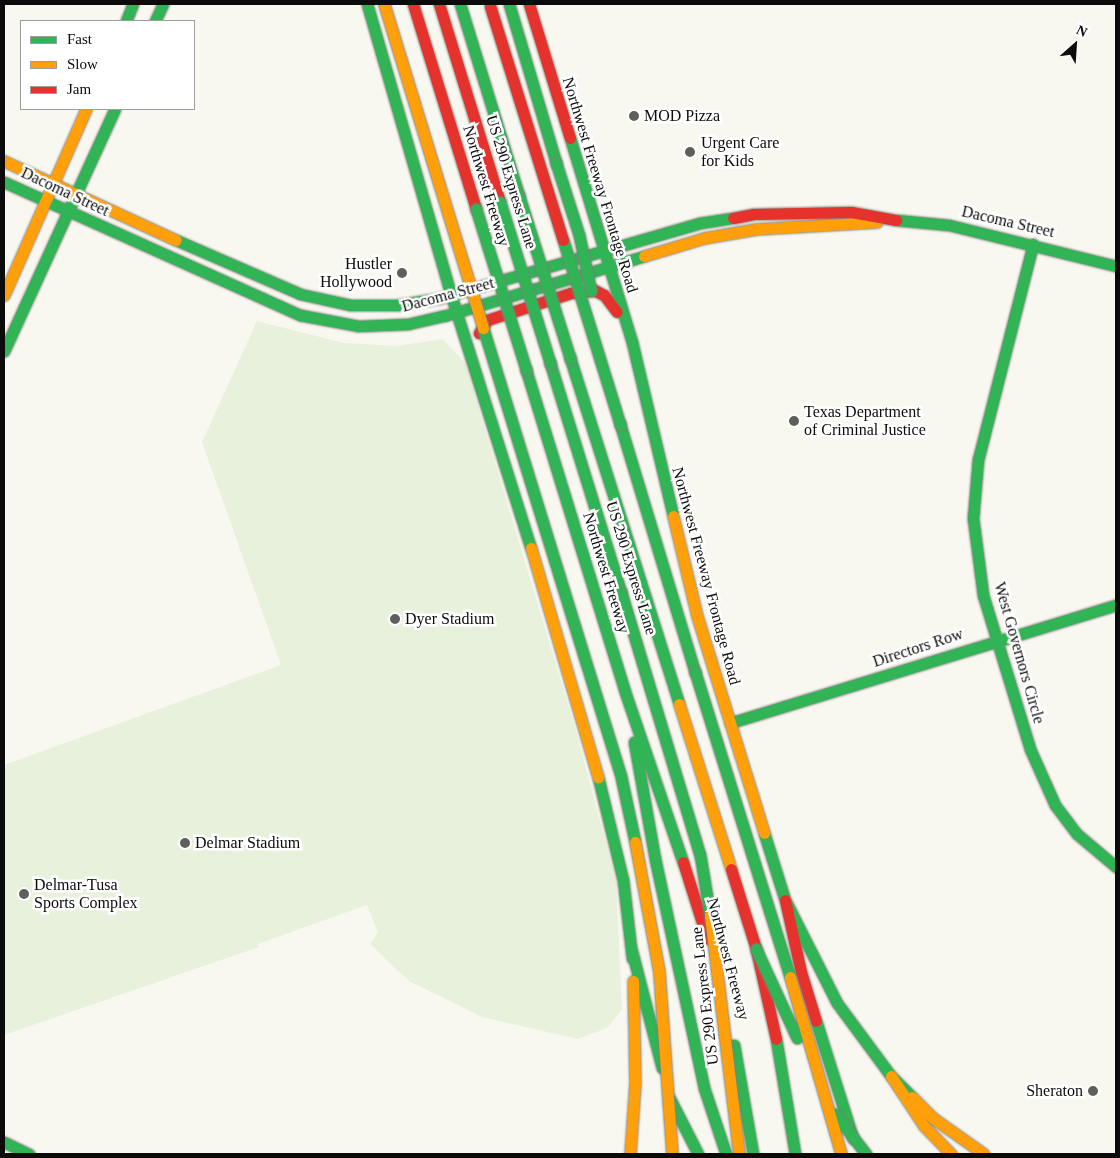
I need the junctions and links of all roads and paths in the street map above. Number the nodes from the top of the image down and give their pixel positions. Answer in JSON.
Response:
{"nodes":[{"id":1,"x":133,"y":4,"type":"edge"},
{"id":2,"x":163,"y":4,"type":"edge"},
{"id":3,"x":367,"y":4,"type":"edge"},
{"id":4,"x":384,"y":4,"type":"edge"},
{"id":5,"x":413,"y":4,"type":"edge"},
{"id":6,"x":439,"y":4,"type":"edge"},
{"id":7,"x":460,"y":4,"type":"edge"},
{"id":8,"x":509,"y":4,"type":"edge"},
{"id":9,"x":529,"y":4,"type":"edge"},
{"id":10,"x":490,"y":5,"type":"edge"},
{"id":11,"x":126,"y":20,"type":"edge"},
{"id":12,"x":155,"y":20,"type":"edge"},
{"id":13,"x":86,"y":110,"type":"edge"},
{"id":14,"x":115,"y":110,"type":"edge"},
{"id":15,"x":4,"y":162,"type":"edge"},
{"id":16,"x":4,"y":182,"type":"edge"},
{"id":17,"x":51,"y":184,"type":"junction"},
{"id":18,"x":76,"y":196,"type":"junction"},
{"id":19,"x":44,"y":200,"type":"junction"},
{"id":20,"x":68,"y":212,"type":"junction"},
{"id":21,"x":754,"y":214,"type":"junction"},
{"id":22,"x":891,"y":220,"type":"junction"},
{"id":23,"x":756,"y":229,"type":"junction"},
{"id":24,"x":1033,"y":244,"type":"junction"},
{"id":25,"x":603,"y":250,"type":"junction"},
{"id":26,"x":607,"y":264,"type":"junction"},
{"id":27,"x":1116,"y":266,"type":"edge"},
{"id":28,"x":4,"y":294,"type":"edge"},
{"id":29,"x":451,"y":295,"type":"junction"},
{"id":30,"x":457,"y":312,"type":"junction"},
{"id":31,"x":628,"y":327,"type":"junction"},
{"id":32,"x":4,"y":351,"type":"edge"},
{"id":33,"x":620,"y":424,"type":"junction"},
{"id":34,"x":499,"y":440,"type":"junction"},
{"id":35,"x":1116,"y":605,"type":"edge"},
{"id":36,"x":999,"y":641,"type":"junction"},
{"id":37,"x":625,"y":692,"type":"junction"},
{"id":38,"x":730,"y":722,"type":"junction"},
{"id":39,"x":1116,"y":867,"type":"edge"},
{"id":40,"x":785,"y":900,"type":"junction"},
{"id":41,"x":631,"y":948,"type":"junction"},
{"id":42,"x":756,"y":949,"type":"junction"},
{"id":43,"x":891,"y":1076,"type":"junction"},
{"id":44,"x":4,"y":1142,"type":"edge"},
{"id":45,"x":29,"y":1154,"type":"edge"},
{"id":46,"x":630,"y":1154,"type":"edge"},
{"id":47,"x":672,"y":1154,"type":"edge"},
{"id":48,"x":698,"y":1154,"type":"edge"},
{"id":49,"x":726,"y":1154,"type":"edge"},
{"id":50,"x":739,"y":1154,"type":"edge"},
{"id":51,"x":753,"y":1154,"type":"edge"},
{"id":52,"x":795,"y":1154,"type":"edge"},
{"id":53,"x":841,"y":1154,"type":"edge"},
{"id":54,"x":856,"y":1154,"type":"edge"},
{"id":55,"x":866,"y":1154,"type":"edge"},
{"id":56,"x":952,"y":1154,"type":"edge"},
{"id":57,"x":984,"y":1154,"type":"edge"}],
"edges":[{"from":1,"to":11,"type":"main road"},
{"from":2,"to":12,"type":"main road"},
{"from":3,"to":29,"type":"main road"},
{"from":4,"to":47,"type":"main road","bridge":true},
{"from":5,"to":37,"type":"main road","name":"Northwest Freeway","bridge":true},
{"from":6,"to":50,"type":"main road","name":"US 290 Express Lane","bridge":true},
{"from":7,"to":42,"type":"main road","name":"Northwest Freeway","bridge":true},
{"from":8,"to":33,"type":"main road","bridge":true},
{"from":9,"to":25,"type":"main road","name":"Northwest Freeway Frontage Road"},
{"from":10,"to":33,"type":"main road","bridge":true},
{"from":13,"to":17,"type":"main road"},
{"from":14,"to":18,"type":"main road"},
{"from":15,"to":17,"type":"main road","name":"Dacoma Street"},
{"from":16,"to":19,"type":"main road","name":"Dacoma Street"},
{"from":17,"to":18,"type":"main road","name":"Dacoma Street"},
{"from":17,"to":19,"type":"main road"},
{"from":18,"to":20,"type":"main road"},
{"from":18,"to":29,"type":"main road","name":"Dacoma Street"},
{"from":19,"to":20,"type":"main road","name":"Dacoma Street"},
{"from":19,"to":28,"type":"main road"},
{"from":20,"to":30,"type":"main road","name":"Dacoma Street"},
{"from":20,"to":32,"type":"main road"},
{"from":21,"to":22,"type":"main road","name":"Dacoma Street"},
{"from":21,"to":23,"type":"main road"},
{"from":21,"to":25,"type":"main road","name":"Dacoma Street"},
{"from":22,"to":23,"type":"main road","name":"Dacoma Street"},
{"from":22,"to":24,"type":"main road","name":"Dacoma Street"},
{"from":23,"to":26,"type":"main road","name":"Dacoma Street"},
{"from":24,"to":27,"type":"main road","name":"Dacoma Street"},
{"from":24,"to":36,"type":"main road","name":"West Governors Circle"},
{"from":25,"to":26,"type":"main road","name":"Northwest Freeway Frontage Road"},
{"from":25,"to":29,"type":"main road","name":"Dacoma Street"},
{"from":26,"to":30,"type":"main road","name":"Dacoma Street"},
{"from":26,"to":31,"type":"main road","name":"Northwest Freeway Frontage Road"},
{"from":29,"to":30,"type":"main road"},
{"from":30,"to":34,"type":"main road"},
{"from":31,"to":34,"type":"main road"},
{"from":31,"to":38,"type":"main road","name":"Northwest Freeway Frontage Road"},
{"from":33,"to":53,"type":"main road","bridge":true},
{"from":34,"to":41,"type":"main road"},
{"from":35,"to":36,"type":"main road","name":"Directors Row"},
{"from":36,"to":38,"type":"main road","name":"Directors Row"},
{"from":36,"to":39,"type":"main road","name":"West Governors Circle"},
{"from":37,"to":49,"type":"main road"},
{"from":37,"to":51,"type":"main road","name":"Northwest Freeway"},
{"from":38,"to":40,"type":"main road","name":"Northwest Freeway Frontage Road"},
{"from":40,"to":43,"type":"main road","name":"Northwest Freeway Frontage Road"},
{"from":40,"to":54,"type":"main road"},
{"from":41,"to":46,"type":"main road"},
{"from":41,"to":48,"type":"main road"},
{"from":42,"to":52,"type":"main road","bridge":true},
{"from":42,"to":55,"type":"main road","bridge":true},
{"from":43,"to":56,"type":"main road"},
{"from":43,"to":57,"type":"main road","name":"Northwest Freeway Frontage Road"},
{"from":44,"to":45,"type":"main road"}]}
